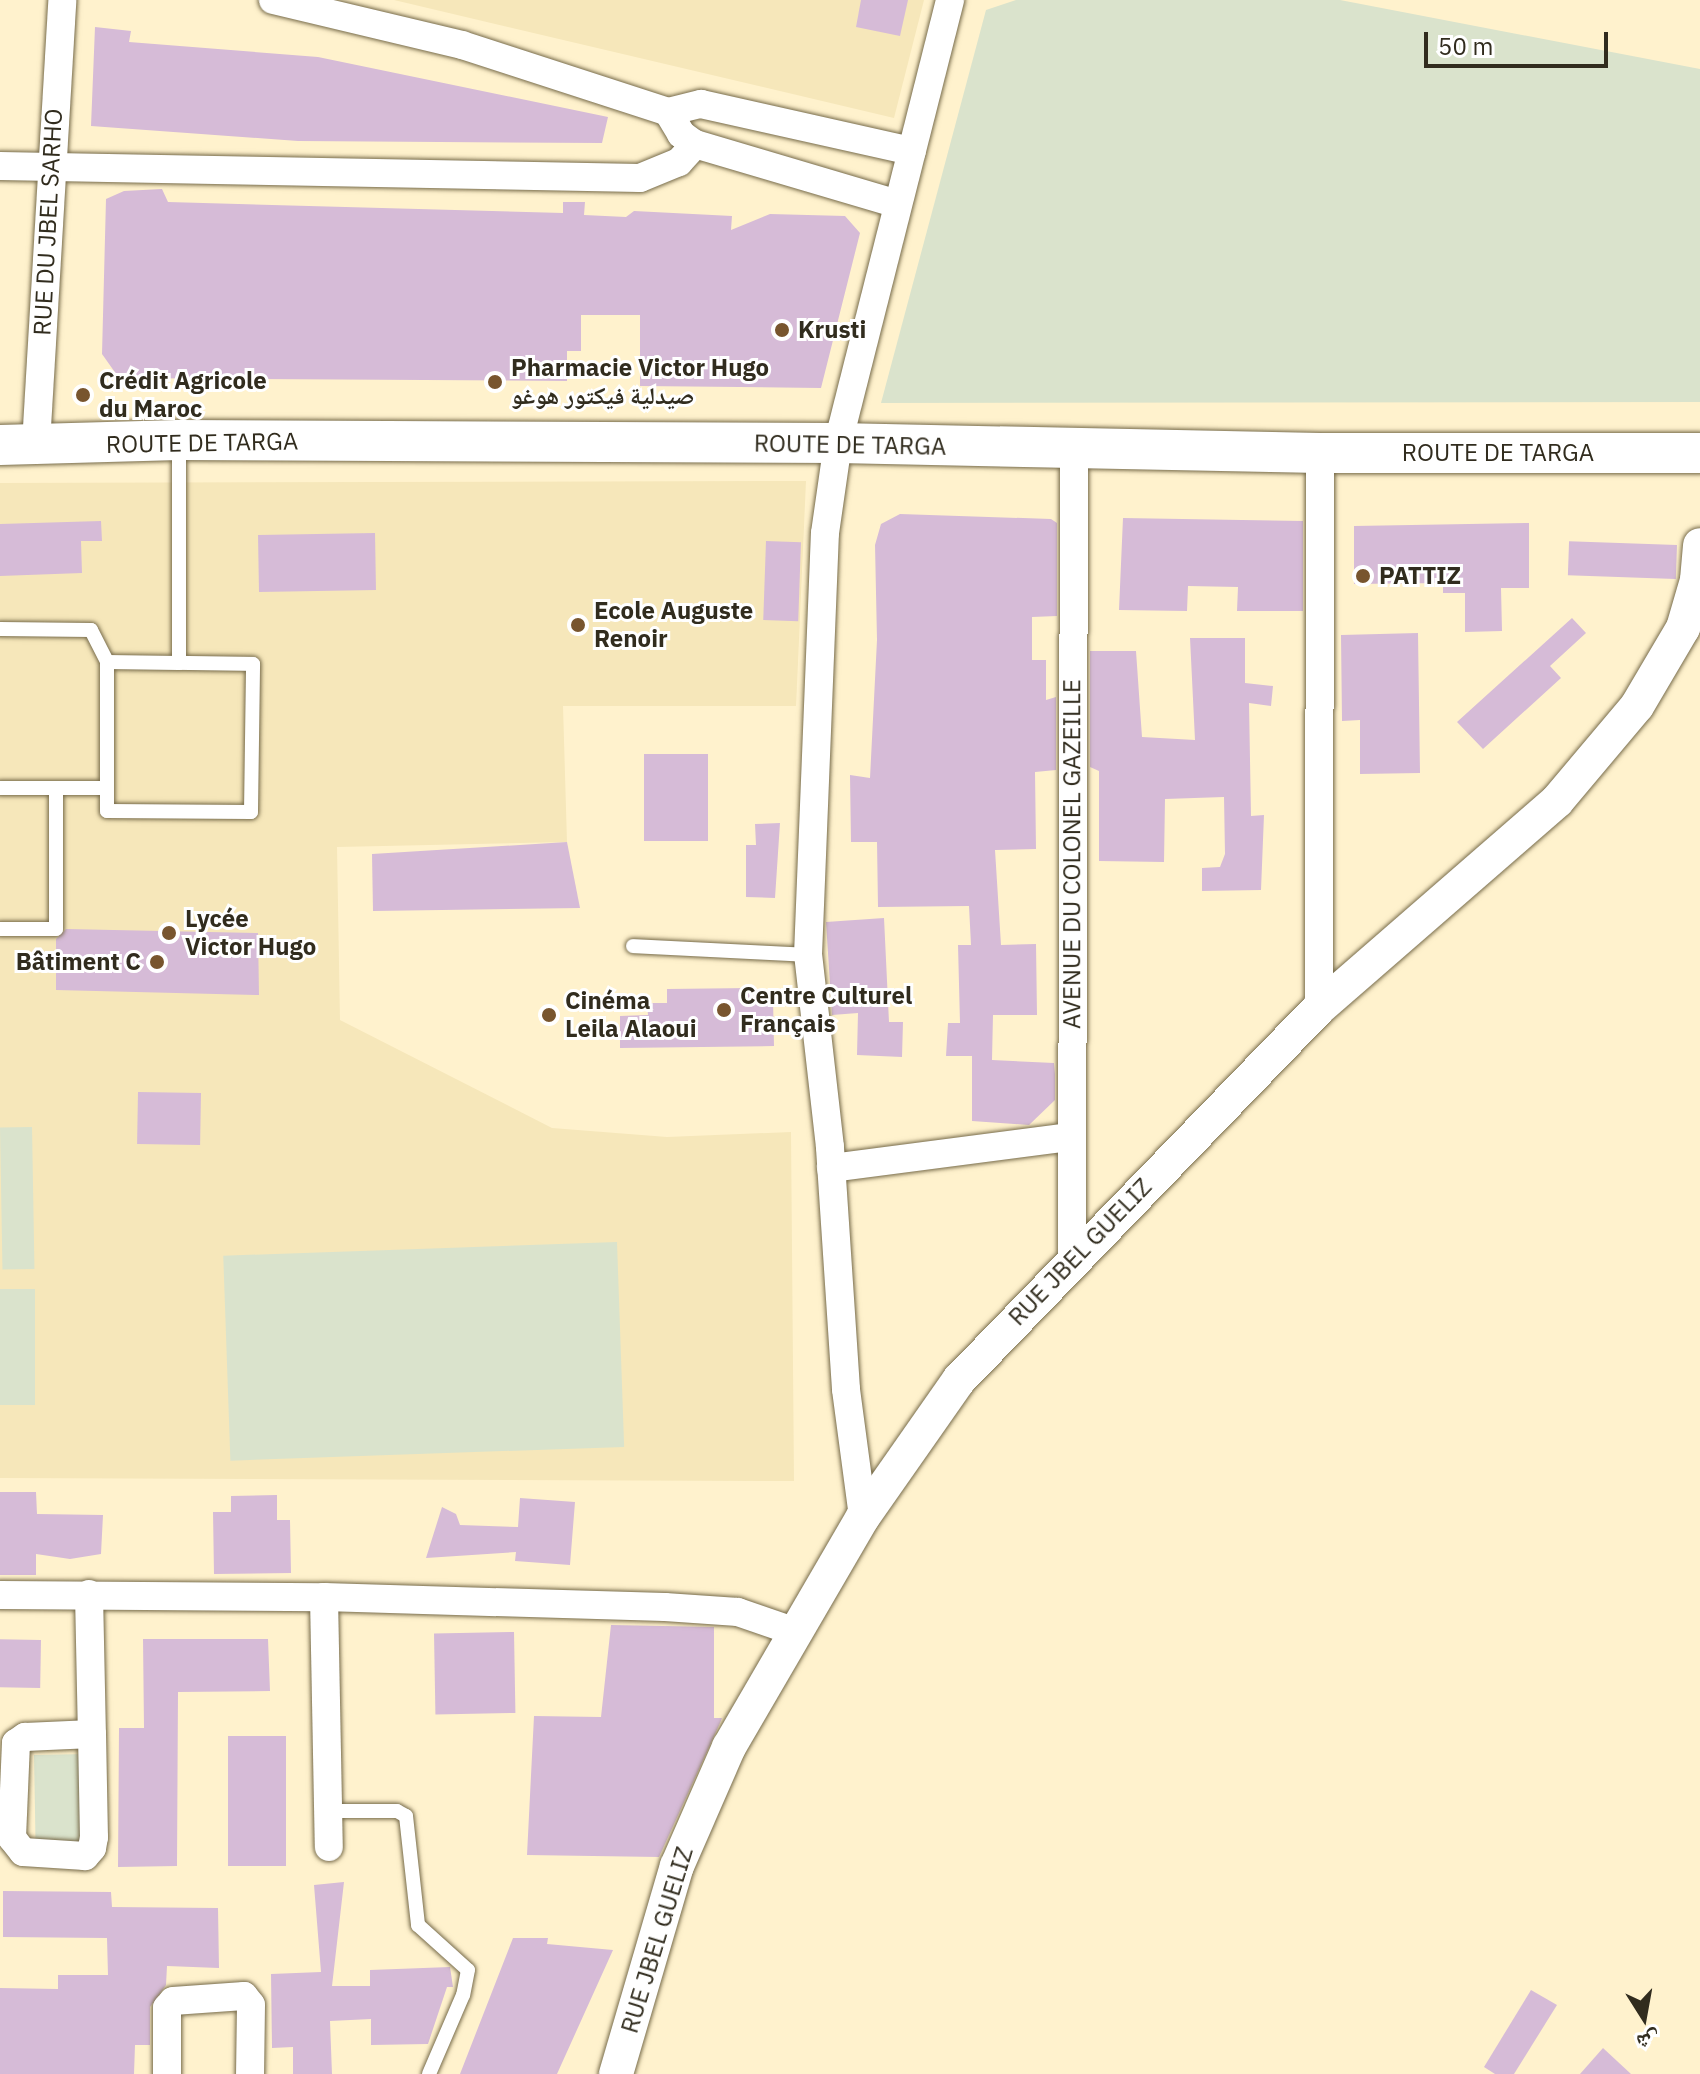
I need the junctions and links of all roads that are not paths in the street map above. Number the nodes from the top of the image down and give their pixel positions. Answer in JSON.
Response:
{"nodes":[{"id":1,"x":62,"y":0,"type":"edge"},
{"id":2,"x":273,"y":0,"type":"edge"},
{"id":3,"x":950,"y":0,"type":"edge"},
{"id":4,"x":668,"y":112,"type":"junction"},
{"id":5,"x":695,"y":144,"type":"junction"},
{"id":6,"x":912,"y":151,"type":"junction"},
{"id":7,"x":0,"y":166,"type":"edge"},
{"id":8,"x":50,"y":169,"type":"junction"},
{"id":9,"x":897,"y":204,"type":"junction"},
{"id":10,"x":179,"y":440,"type":"junction"},
{"id":11,"x":838,"y":443,"type":"junction"},
{"id":12,"x":18,"y":444,"type":"edge"},
{"id":13,"x":1074,"y":449,"type":"junction"},
{"id":14,"x":1320,"y":453,"type":"junction"},
{"id":15,"x":1700,"y":453,"type":"edge"},
{"id":16,"x":1700,"y":545,"type":"edge"},
{"id":17,"x":0,"y":629,"type":"edge"},
{"id":18,"x":107,"y":662,"type":"junction"},
{"id":19,"x":179,"y":663,"type":"junction"},
{"id":20,"x":0,"y":788,"type":"edge"},
{"id":21,"x":56,"y":788,"type":"junction"},
{"id":22,"x":107,"y":788,"type":"junction"},
{"id":23,"x":0,"y":929,"type":"edge"},
{"id":24,"x":633,"y":946,"type":"dead end"},
{"id":25,"x":808,"y":955,"type":"junction"},
{"id":26,"x":1319,"y":1008,"type":"junction"},
{"id":27,"x":1070,"y":1137,"type":"junction"},
{"id":28,"x":831,"y":1168,"type":"junction"},
{"id":29,"x":1072,"y":1258,"type":"junction"},
{"id":30,"x":863,"y":1517,"type":"junction"},
{"id":31,"x":89,"y":1594,"type":"junction"},
{"id":32,"x":0,"y":1595,"type":"edge"},
{"id":33,"x":324,"y":1597,"type":"junction"},
{"id":34,"x":796,"y":1632,"type":"junction"},
{"id":35,"x":92,"y":1734,"type":"junction"},
{"id":36,"x":328,"y":1811,"type":"junction"},
{"id":37,"x":329,"y":1847,"type":"dead end"},
{"id":38,"x":167,"y":2074,"type":"edge"},
{"id":39,"x":250,"y":2074,"type":"edge"},
{"id":40,"x":429,"y":2074,"type":"edge"},
{"id":41,"x":616,"y":2074,"type":"edge"}],
"edges":[{"from":1,"to":8,"type":"street","name":"RUE DU JBEL SARHO"},
{"from":2,"to":4,"type":"street"},
{"from":3,"to":6,"type":"street"},
{"from":4,"to":5,"type":"street"},
{"from":4,"to":6,"type":"street"},
{"from":5,"to":8,"type":"street"},
{"from":5,"to":9,"type":"street"},
{"from":6,"to":9,"type":"street"},
{"from":7,"to":8,"type":"street"},
{"from":8,"to":12,"type":"street","name":"RUE DU JBEL SARHO"},
{"from":9,"to":11,"type":"street"},
{"from":10,"to":11,"type":"main road","name":"ROUTE DE TARGA"},
{"from":10,"to":12,"type":"main road","name":"ROUTE DE TARGA"},
{"from":10,"to":19,"type":"lane"},
{"from":11,"to":13,"type":"main road","name":"ROUTE DE TARGA"},
{"from":11,"to":25,"type":"street"},
{"from":13,"to":14,"type":"main road","name":"ROUTE DE TARGA"},
{"from":13,"to":27,"type":"street","name":"AVENUE DU COLONEL GAZEILLE"},
{"from":14,"to":15,"type":"main road","name":"ROUTE DE TARGA"},
{"from":14,"to":26,"type":"street"},
{"from":16,"to":26,"type":"street","name":"RUE JBEL GUELIZ"},
{"from":17,"to":18,"type":"lane"},
{"from":18,"to":19,"type":"lane"},
{"from":18,"to":22,"type":"lane"},
{"from":19,"to":22,"type":"lane"},
{"from":20,"to":21,"type":"lane"},
{"from":21,"to":22,"type":"lane"},
{"from":21,"to":23,"type":"lane"},
{"from":24,"to":25,"type":"lane"},
{"from":25,"to":28,"type":"street"},
{"from":26,"to":29,"type":"street","name":"RUE JBEL GUELIZ"},
{"from":27,"to":28,"type":"street"},
{"from":27,"to":29,"type":"street","name":"AVENUE DU COLONEL GAZEILLE"},
{"from":28,"to":30,"type":"street"},
{"from":29,"to":30,"type":"street","name":"RUE JBEL GUELIZ"},
{"from":30,"to":34,"type":"street","name":"RUE JBEL GUELIZ"},
{"from":31,"to":32,"type":"street"},
{"from":31,"to":33,"type":"street"},
{"from":31,"to":35,"type":"street"},
{"from":33,"to":34,"type":"street"},
{"from":33,"to":36,"type":"street"},
{"from":34,"to":41,"type":"street","name":"RUE JBEL GUELIZ"},
{"from":35,"to":35,"type":"street"},
{"from":36,"to":37,"type":"street"},
{"from":36,"to":40,"type":"lane"},
{"from":38,"to":39,"type":"street"}]}
